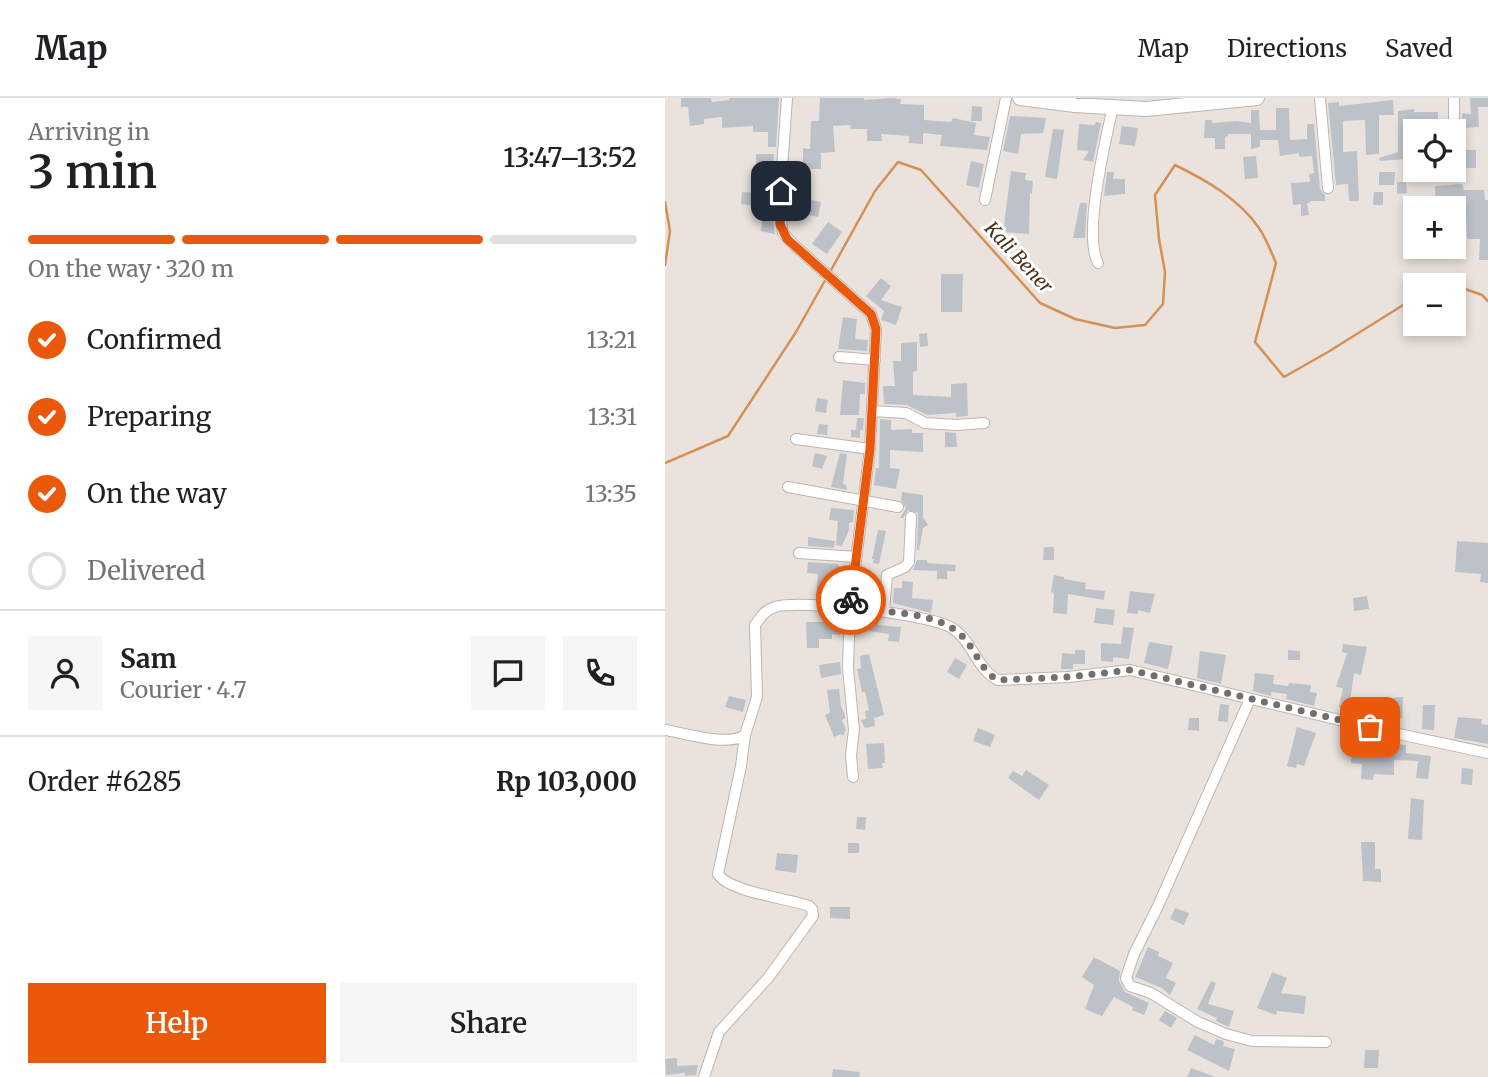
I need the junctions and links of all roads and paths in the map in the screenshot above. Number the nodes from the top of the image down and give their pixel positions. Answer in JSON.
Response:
{"nodes":[{"id":1,"x":787,"y":98,"type":"edge"},
{"id":2,"x":1006,"y":98,"type":"edge"},
{"id":3,"x":1257,"y":98,"type":"edge"},
{"id":4,"x":1320,"y":98,"type":"edge"},
{"id":5,"x":1454,"y":98,"type":"edge"},
{"id":6,"x":1029,"y":99,"type":"edge"},
{"id":7,"x":1076,"y":102,"type":"edge"},
{"id":8,"x":1113,"y":107,"type":"junction"},
{"id":9,"x":1454,"y":119,"type":"edge"},
{"id":10,"x":1328,"y":188,"type":"dead end"},
{"id":11,"x":985,"y":200,"type":"dead end"},
{"id":12,"x":1098,"y":263,"type":"dead end"},
{"id":13,"x":839,"y":357,"type":"dead end"},
{"id":14,"x":875,"y":360,"type":"junction"},
{"id":15,"x":872,"y":411,"type":"junction"},
{"id":16,"x":984,"y":423,"type":"dead end"},
{"id":17,"x":796,"y":439,"type":"dead end"},
{"id":18,"x":870,"y":449,"type":"junction"},
{"id":19,"x":788,"y":487,"type":"dead end"},
{"id":20,"x":864,"y":501,"type":"junction"},
{"id":21,"x":898,"y":508,"type":"dead end"},
{"id":22,"x":911,"y":517,"type":"dead end"},
{"id":23,"x":799,"y":553,"type":"dead end"},
{"id":24,"x":857,"y":557,"type":"junction"},
{"id":25,"x":850,"y":608,"type":"junction"},
{"id":26,"x":884,"y":611,"type":"junction"},
{"id":27,"x":1250,"y":699,"type":"junction"},
{"id":28,"x":665,"y":730,"type":"edge"},
{"id":29,"x":745,"y":735,"type":"junction"},
{"id":30,"x":720,"y":740,"type":"junction"},
{"id":31,"x":742,"y":751,"type":"junction"},
{"id":32,"x":1488,"y":753,"type":"edge"},
{"id":33,"x":853,"y":777,"type":"dead end"},
{"id":34,"x":1326,"y":1042,"type":"dead end"},
{"id":35,"x":704,"y":1077,"type":"edge"}],
"edges":[{"from":1,"to":14,"type":"street"},
{"from":2,"to":11,"type":"street"},
{"from":3,"to":8,"type":"street"},
{"from":4,"to":10,"type":"street"},
{"from":5,"to":9,"type":"street"},
{"from":6,"to":7,"type":"street"},
{"from":7,"to":8,"type":"street"},
{"from":8,"to":12,"type":"street"},
{"from":13,"to":14,"type":"street"},
{"from":14,"to":15,"type":"street"},
{"from":15,"to":16,"type":"street"},
{"from":15,"to":18,"type":"street"},
{"from":17,"to":18,"type":"street"},
{"from":18,"to":20,"type":"street"},
{"from":19,"to":20,"type":"street"},
{"from":20,"to":21,"type":"street"},
{"from":20,"to":24,"type":"street"},
{"from":22,"to":26,"type":"street"},
{"from":23,"to":24,"type":"street"},
{"from":24,"to":25,"type":"street"},
{"from":25,"to":26,"type":"street"},
{"from":25,"to":29,"type":"street"},
{"from":25,"to":33,"type":"street"},
{"from":26,"to":27,"type":"street"},
{"from":27,"to":32,"type":"street"},
{"from":27,"to":34,"type":"street"},
{"from":28,"to":30,"type":"street"},
{"from":29,"to":30,"type":"street"},
{"from":29,"to":31,"type":"street"},
{"from":30,"to":31,"type":"street"},
{"from":31,"to":35,"type":"street"}]}
